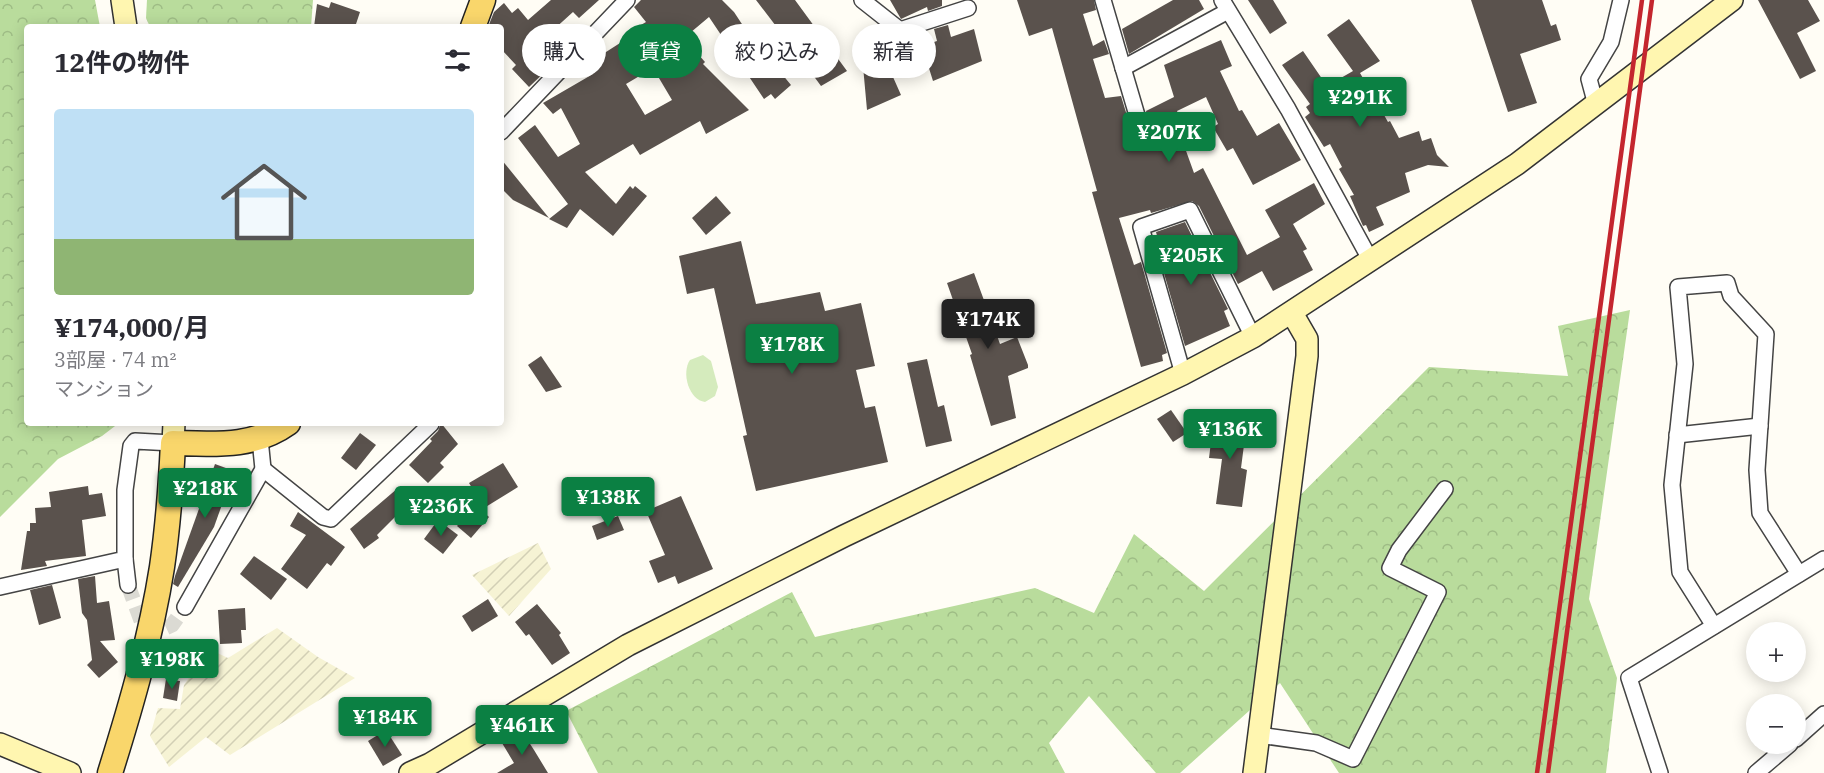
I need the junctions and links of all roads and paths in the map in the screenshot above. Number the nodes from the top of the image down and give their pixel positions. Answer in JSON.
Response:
{"nodes":[{"id":1,"x":122,"y":0,"type":"edge"},
{"id":2,"x":483,"y":0,"type":"edge"},
{"id":3,"x":627,"y":0,"type":"edge"},
{"id":4,"x":862,"y":0,"type":"edge"},
{"id":5,"x":1103,"y":0,"type":"edge"},
{"id":6,"x":1621,"y":0,"type":"edge"},
{"id":7,"x":1732,"y":0,"type":"edge"},
{"id":8,"x":1225,"y":6,"type":"edge"},
{"id":9,"x":968,"y":8,"type":"dead end"},
{"id":10,"x":126,"y":24,"type":"edge"},
{"id":11,"x":474,"y":24,"type":"edge"},
{"id":12,"x":1123,"y":68,"type":"junction"},
{"id":13,"x":1596,"y":105,"type":"junction"},
{"id":14,"x":504,"y":129,"type":"edge"},
{"id":15,"x":1141,"y":129,"type":"dead end"},
{"id":16,"x":1371,"y":261,"type":"junction"},
{"id":17,"x":1292,"y":313,"type":"junction"},
{"id":18,"x":1253,"y":337,"type":"junction"},
{"id":19,"x":1183,"y":374,"type":"junction"},
{"id":20,"x":283,"y":426,"type":"edge"},
{"id":21,"x":429,"y":426,"type":"edge"},
{"id":22,"x":1760,"y":426,"type":"junction"},
{"id":23,"x":173,"y":433,"type":"edge"},
{"id":24,"x":1677,"y":435,"type":"junction"},
{"id":25,"x":260,"y":439,"type":"junction"},
{"id":26,"x":263,"y":469,"type":"junction"},
{"id":27,"x":1445,"y":489,"type":"dead end"},
{"id":28,"x":125,"y":559,"type":"junction"},
{"id":29,"x":1824,"y":559,"type":"edge"},
{"id":30,"x":1799,"y":574,"type":"junction"},
{"id":31,"x":128,"y":585,"type":"tunnel mouth"},
{"id":32,"x":0,"y":586,"type":"edge"},
{"id":33,"x":185,"y":607,"type":"tunnel mouth"},
{"id":34,"x":1714,"y":626,"type":"junction"},
{"id":35,"x":1824,"y":714,"type":"edge"},
{"id":36,"x":1806,"y":730,"type":"edge"},
{"id":37,"x":1259,"y":735,"type":"junction"},
{"id":38,"x":0,"y":744,"type":"edge"},
{"id":39,"x":1778,"y":754,"type":"edge"},
{"id":40,"x":1771,"y":760,"type":"junction"},
{"id":41,"x":70,"y":773,"type":"edge"},
{"id":42,"x":110,"y":773,"type":"edge"},
{"id":43,"x":410,"y":773,"type":"edge"},
{"id":44,"x":1254,"y":773,"type":"edge"},
{"id":45,"x":1660,"y":773,"type":"edge"},
{"id":46,"x":1756,"y":773,"type":"edge"},
{"id":47,"x":1781,"y":773,"type":"edge"}],
"edges":[{"from":1,"to":10,"type":"street"},
{"from":2,"to":11,"type":"main road"},
{"from":3,"to":14,"type":"street"},
{"from":4,"to":9,"type":"street"},
{"from":5,"to":12,"type":"street"},
{"from":6,"to":13,"type":"street"},
{"from":7,"to":13,"type":"street"},
{"from":8,"to":12,"type":"street"},
{"from":8,"to":16,"type":"street"},
{"from":12,"to":15,"type":"street"},
{"from":13,"to":16,"type":"street"},
{"from":16,"to":17,"type":"street"},
{"from":17,"to":18,"type":"street"},
{"from":17,"to":37,"type":"street"},
{"from":18,"to":19,"type":"street"},
{"from":18,"to":19,"type":"street"},
{"from":19,"to":43,"type":"street"},
{"from":20,"to":25,"type":"main road"},
{"from":21,"to":26,"type":"street"},
{"from":22,"to":24,"type":"street"},
{"from":22,"to":24,"type":"street"},
{"from":22,"to":30,"type":"street"},
{"from":23,"to":25,"type":"main road"},
{"from":23,"to":28,"type":"street"},
{"from":23,"to":42,"type":"main road"},
{"from":24,"to":34,"type":"street"},
{"from":25,"to":26,"type":"street"},
{"from":26,"to":33,"type":"street"},
{"from":27,"to":37,"type":"street"},
{"from":28,"to":31,"type":"street"},
{"from":28,"to":32,"type":"street"},
{"from":29,"to":30,"type":"street"},
{"from":30,"to":34,"type":"street"},
{"from":34,"to":45,"type":"street"},
{"from":35,"to":36,"type":"street"},
{"from":37,"to":44,"type":"street"},
{"from":38,"to":41,"type":"street"},
{"from":39,"to":40,"type":"street"},
{"from":40,"to":46,"type":"street"},
{"from":40,"to":47,"type":"street"}]}
